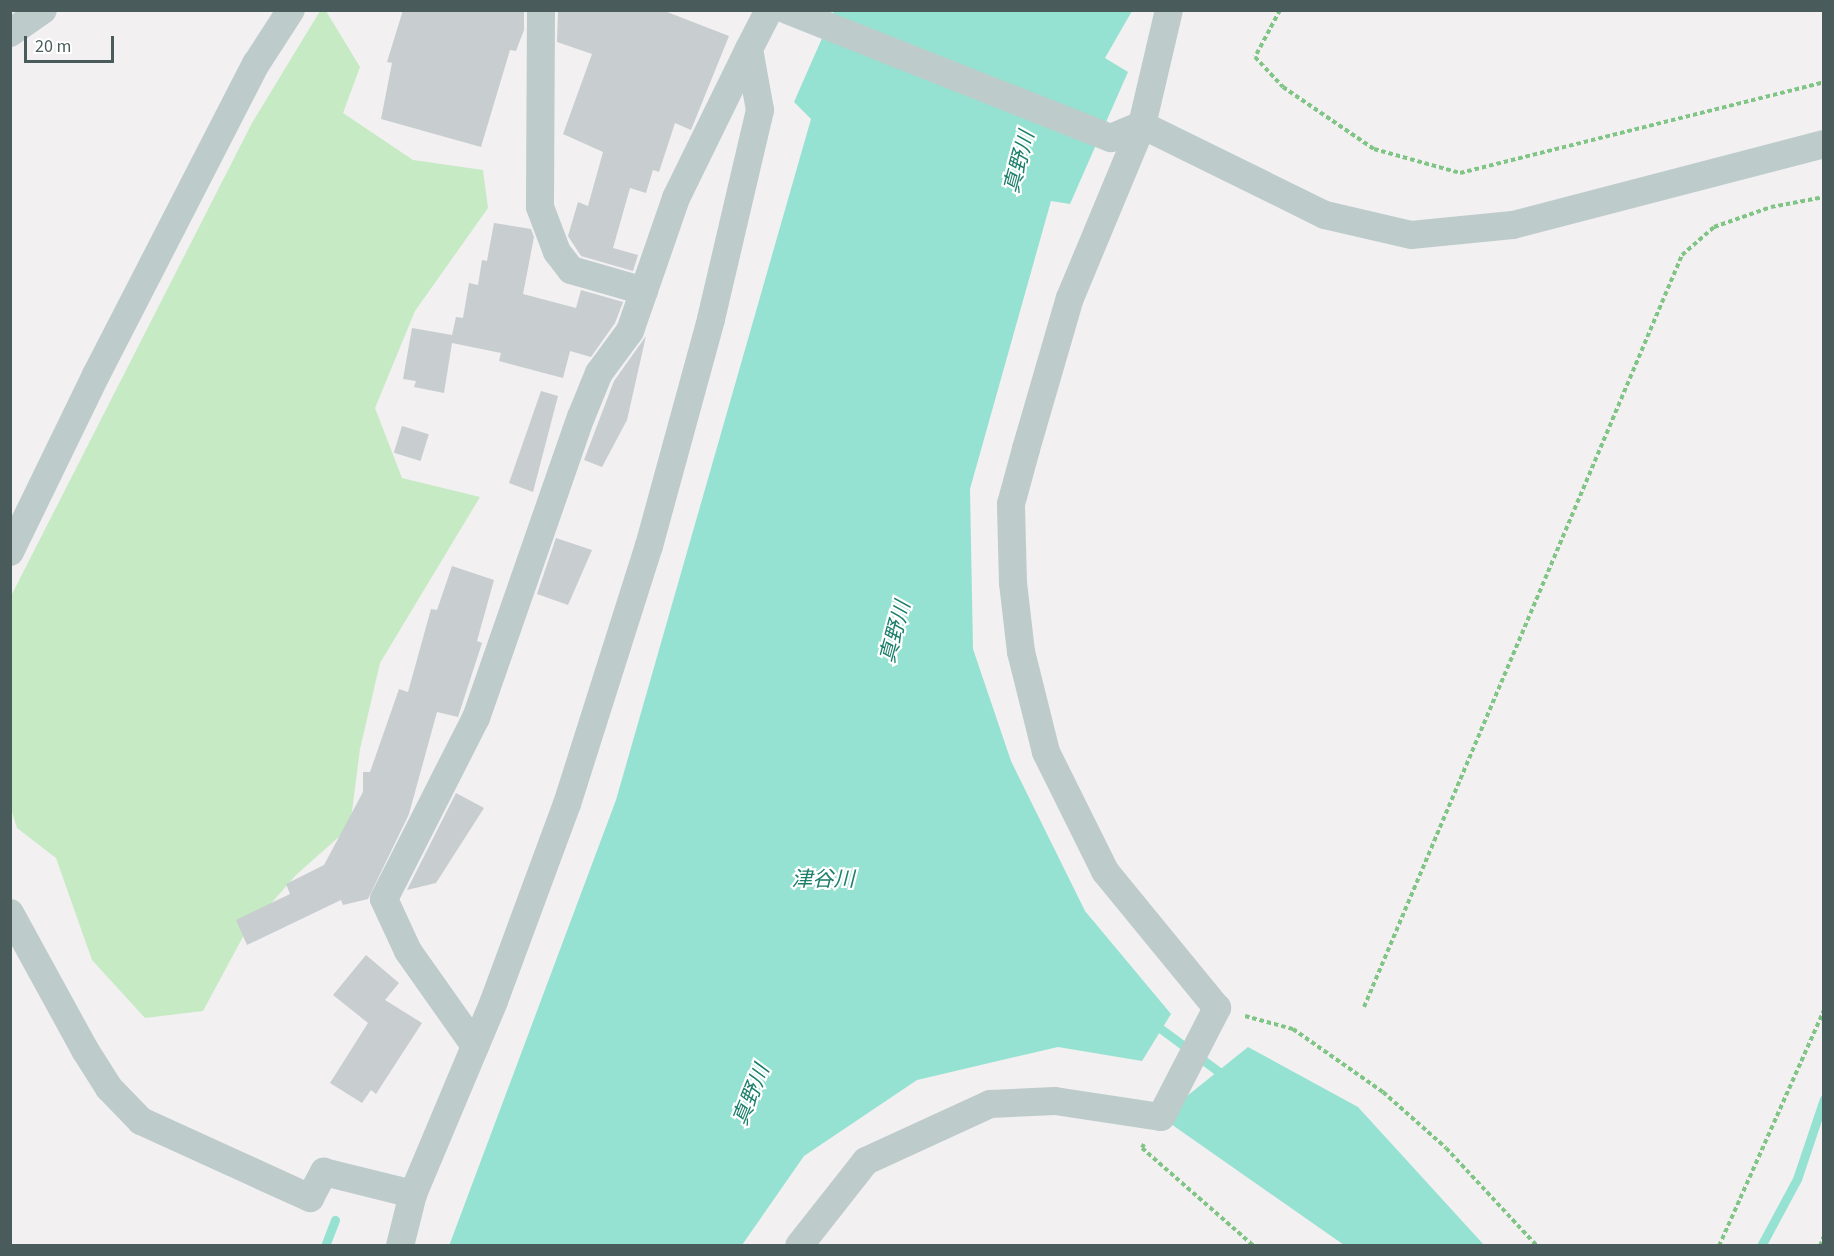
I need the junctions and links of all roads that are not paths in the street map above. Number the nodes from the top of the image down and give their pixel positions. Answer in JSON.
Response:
{"nodes":[{"id":1,"x":43,"y":10,"type":"edge"},
{"id":2,"x":291,"y":10,"type":"edge"},
{"id":3,"x":541,"y":10,"type":"edge"},
{"id":4,"x":1169,"y":10,"type":"edge"},
{"id":5,"x":784,"y":12,"type":"edge"},
{"id":6,"x":10,"y":33,"type":"edge"},
{"id":7,"x":749,"y":49,"type":"junction"},
{"id":8,"x":1142,"y":125,"type":"junction"},
{"id":9,"x":1824,"y":144,"type":"edge"},
{"id":10,"x":644,"y":291,"type":"junction"},
{"id":11,"x":10,"y":552,"type":"edge"},
{"id":12,"x":10,"y":913,"type":"edge"},
{"id":13,"x":475,"y":1046,"type":"junction"},
{"id":14,"x":413,"y":1194,"type":"junction"},
{"id":15,"x":400,"y":1245,"type":"edge"},
{"id":16,"x":799,"y":1245,"type":"edge"}],
"edges":[{"from":1,"to":6,"type":"street"},
{"from":2,"to":11,"type":"street"},
{"from":3,"to":10,"type":"street"},
{"from":4,"to":8,"type":"street"},
{"from":5,"to":7,"type":"street"},
{"from":5,"to":8,"type":"street"},
{"from":7,"to":10,"type":"street"},
{"from":7,"to":13,"type":"street"},
{"from":8,"to":9,"type":"street"},
{"from":8,"to":16,"type":"street"},
{"from":10,"to":13,"type":"street"},
{"from":12,"to":14,"type":"street"},
{"from":13,"to":14,"type":"street"},
{"from":14,"to":15,"type":"street"}]}
